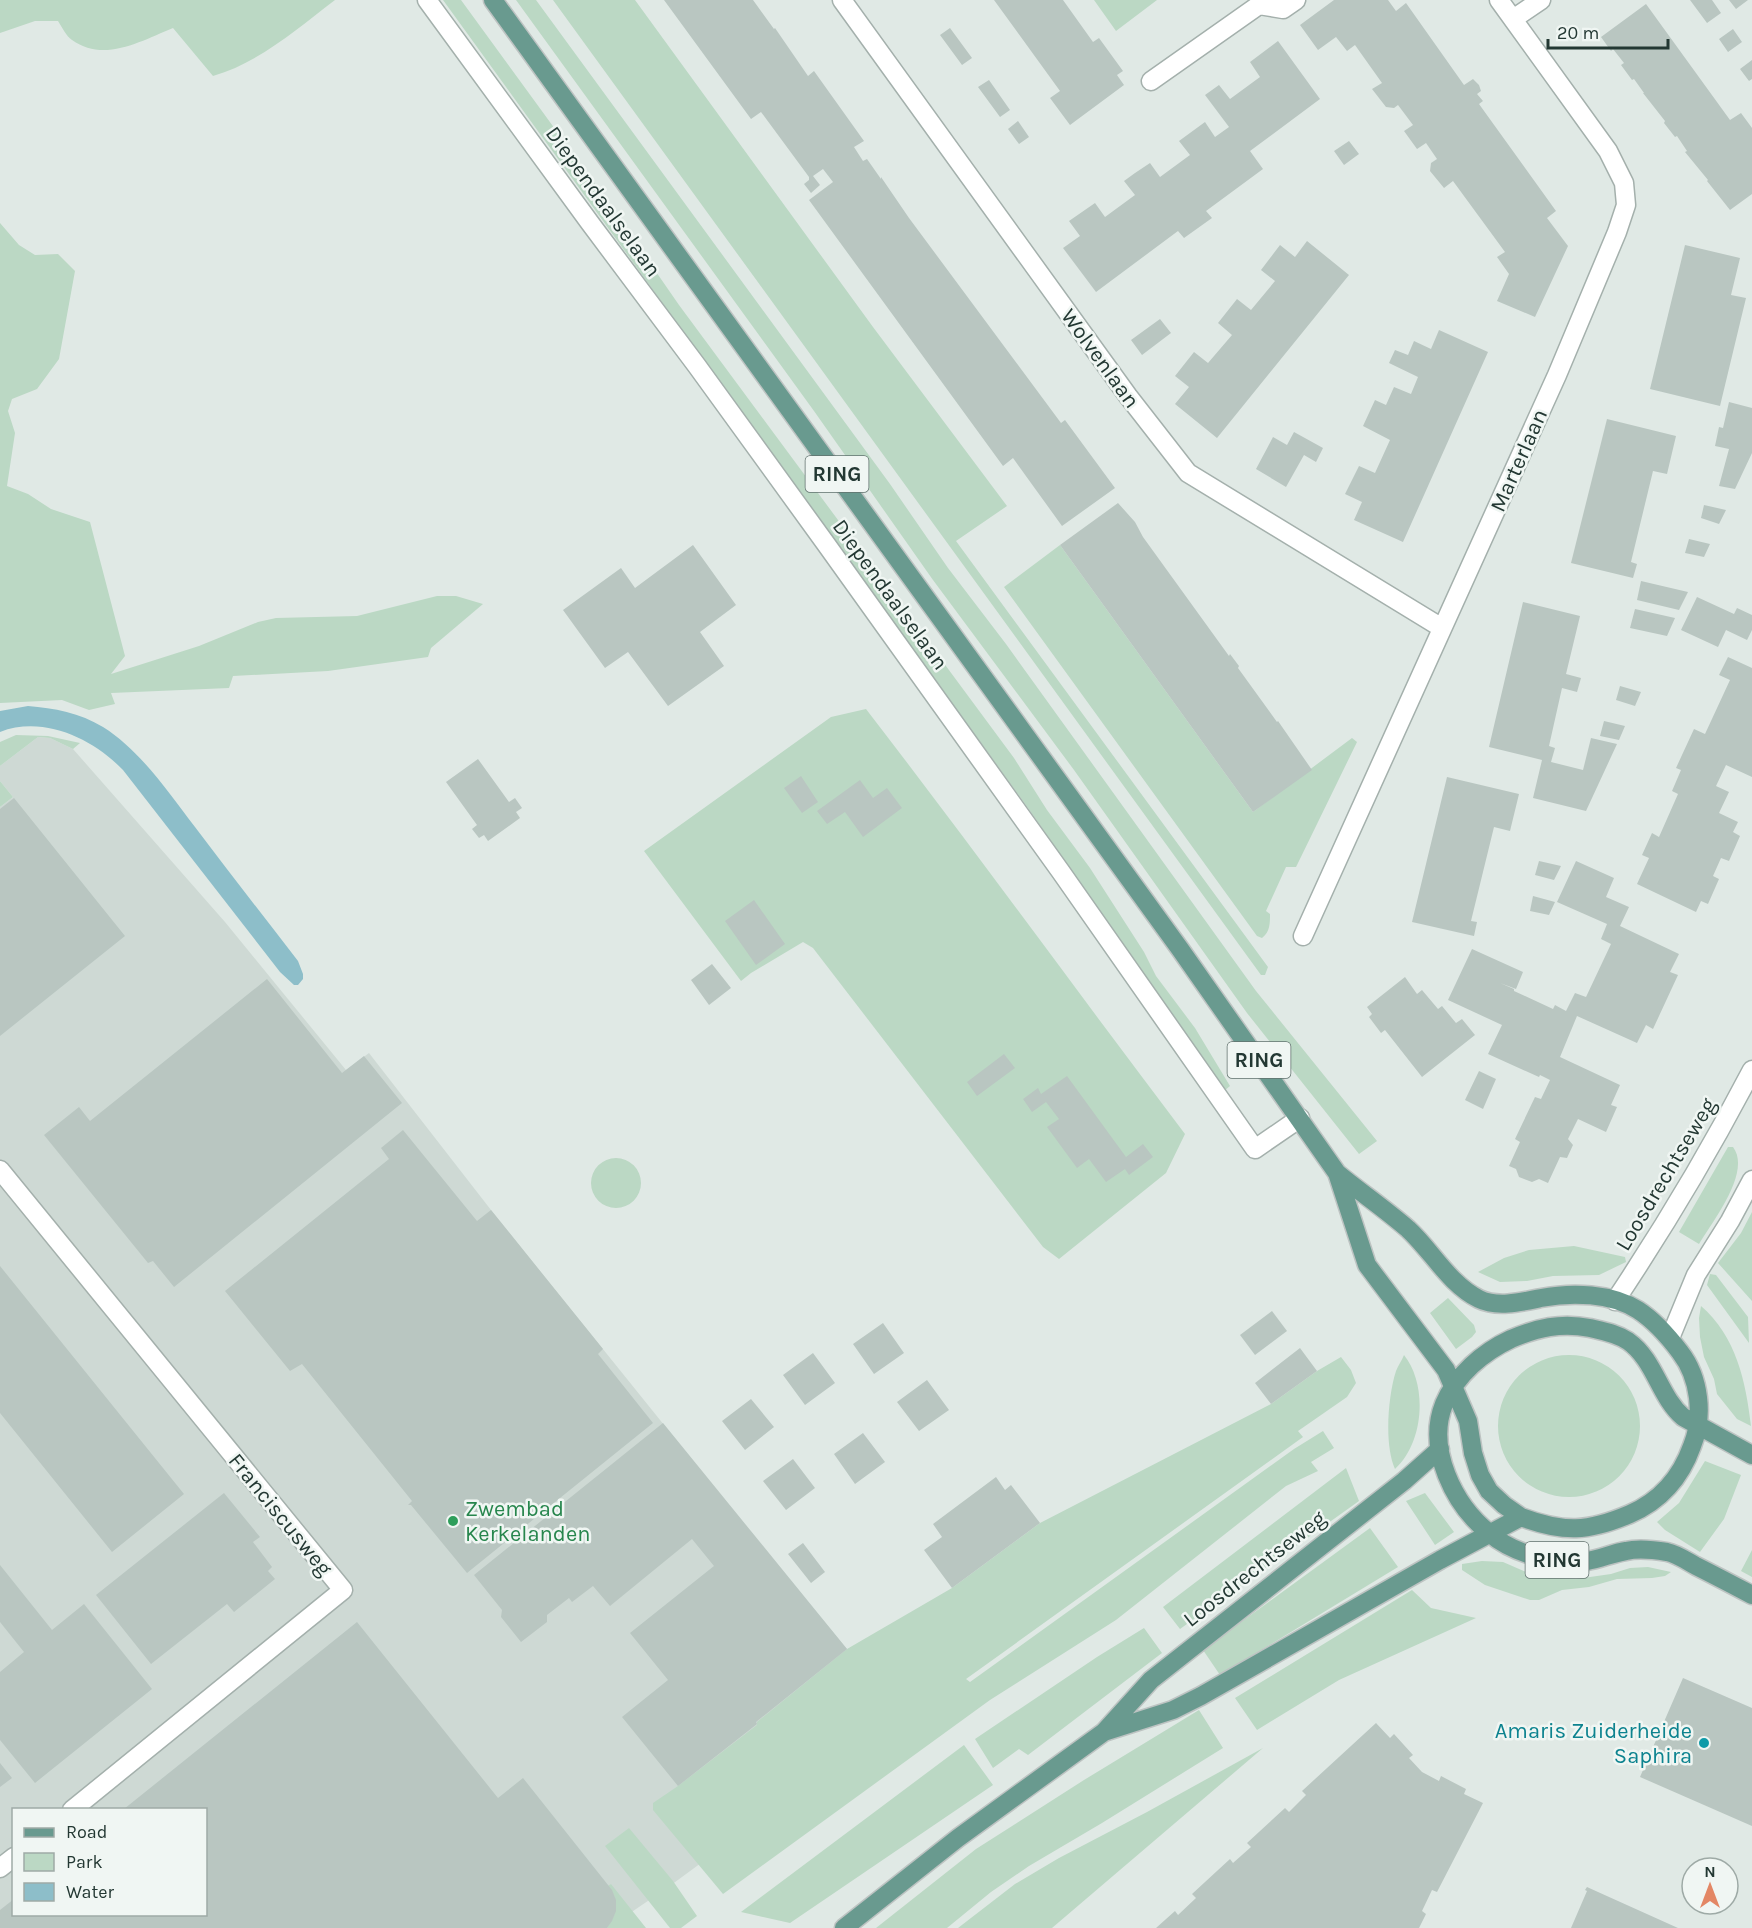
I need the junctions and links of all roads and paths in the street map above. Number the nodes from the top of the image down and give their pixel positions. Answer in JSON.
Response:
{"nodes":[{"id":1,"x":427,"y":0,"type":"edge"},
{"id":2,"x":493,"y":0,"type":"edge"},
{"id":3,"x":842,"y":0,"type":"edge"},
{"id":4,"x":1296,"y":0,"type":"edge"},
{"id":5,"x":1499,"y":0,"type":"edge"},
{"id":6,"x":1540,"y":0,"type":"edge"},
{"id":7,"x":1513,"y":19,"type":"junction"},
{"id":8,"x":1151,"y":81,"type":"dead end"},
{"id":9,"x":1442,"y":628,"type":"junction"},
{"id":10,"x":1303,"y":936,"type":"dead end"},
{"id":11,"x":1752,"y":1070,"type":"edge"},
{"id":12,"x":1300,"y":1118,"type":"junction"},
{"id":13,"x":0,"y":1170,"type":"edge"},
{"id":14,"x":1337,"y":1173,"type":"junction"},
{"id":15,"x":1752,"y":1180,"type":"edge"},
{"id":16,"x":1615,"y":1301,"type":"junction"},
{"id":17,"x":1597,"y":1329,"type":"junction"},
{"id":18,"x":1670,"y":1338,"type":"junction"},
{"id":19,"x":1454,"y":1389,"type":"junction"},
{"id":20,"x":1699,"y":1426,"type":"junction"},
{"id":21,"x":1440,"y":1449,"type":"junction"},
{"id":22,"x":1752,"y":1455,"type":"edge"},
{"id":23,"x":1521,"y":1516,"type":"junction"},
{"id":24,"x":1490,"y":1534,"type":"junction"},
{"id":25,"x":1752,"y":1595,"type":"edge"},
{"id":26,"x":1104,"y":1732,"type":"junction"},
{"id":27,"x":73,"y":1808,"type":"edge"},
{"id":28,"x":12,"y":1859,"type":"edge"},
{"id":29,"x":0,"y":1868,"type":"edge"},
{"id":30,"x":844,"y":1928,"type":"edge"}],
"edges":[{"from":1,"to":12,"type":"street","name":"Diependaalselaan"},
{"from":2,"to":12,"type":"main road","name":"Diependaalselaan","number":"RING"},
{"from":3,"to":9,"type":"street","name":"Wolvenlaan"},
{"from":4,"to":8,"type":"street"},
{"from":5,"to":7,"type":"street","name":"Marterlaan"},
{"from":6,"to":7,"type":"street"},
{"from":7,"to":9,"type":"street","name":"Marterlaan"},
{"from":9,"to":10,"type":"street","name":"Marterlaan"},
{"from":11,"to":16,"type":"street","name":"Loosdrechtseweg"},
{"from":12,"to":14,"type":"main road","name":"Diependaalselaan","number":"RING"},
{"from":13,"to":27,"type":"street","name":"Franciscusweg"},
{"from":14,"to":16,"type":"main road","name":"Diependaalselaan","number":"RING"},
{"from":14,"to":19,"type":"main road","name":"Diependaalselaan","number":"RING"},
{"from":15,"to":18,"type":"street"},
{"from":16,"to":17,"type":"main road"},
{"from":16,"to":18,"type":"main road","number":"RING"},
{"from":17,"to":19,"type":"main road","number":"RING"},
{"from":17,"to":20,"type":"main road","number":"RING"},
{"from":18,"to":20,"type":"main road","number":"RING"},
{"from":19,"to":21,"type":"main road","number":"RING"},
{"from":19,"to":23,"type":"main road","number":"RING"},
{"from":20,"to":22,"type":"main road","number":"RING"},
{"from":20,"to":23,"type":"main road","number":"RING"},
{"from":21,"to":24,"type":"main road","number":"RING"},
{"from":21,"to":26,"type":"main road","name":"Loosdrechtseweg"},
{"from":23,"to":24,"type":"main road","number":"RING"},
{"from":24,"to":25,"type":"main road","number":"RING"},
{"from":24,"to":26,"type":"main road","name":"Loosdrechtseweg"},
{"from":26,"to":30,"type":"main road","name":"Loosdrechtseweg"},
{"from":28,"to":29,"type":"street"}]}
